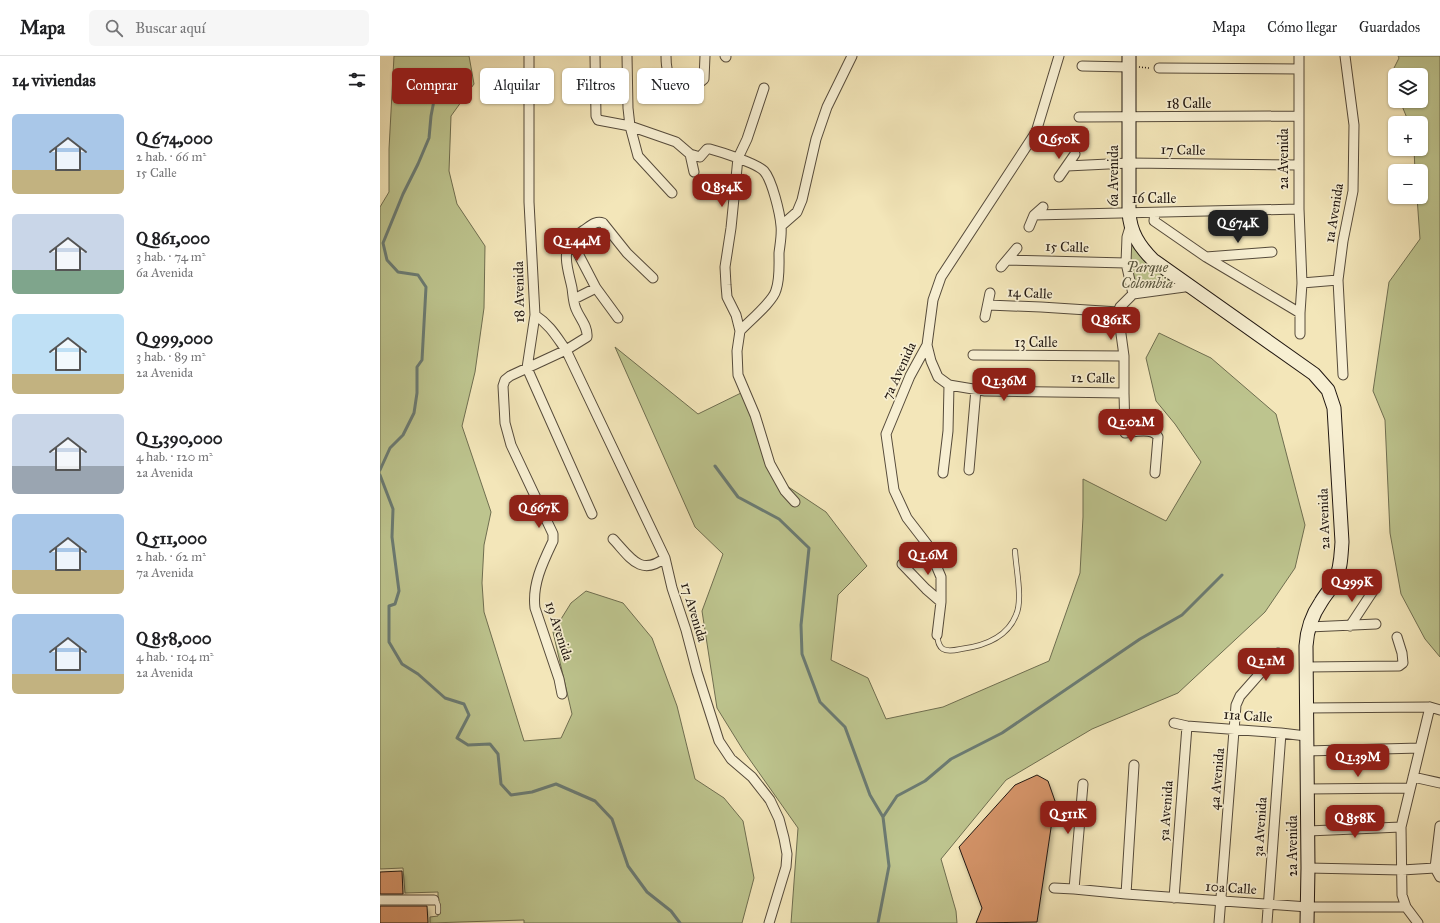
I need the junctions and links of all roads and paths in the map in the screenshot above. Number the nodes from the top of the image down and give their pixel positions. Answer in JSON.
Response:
{"nodes":[{"id":1,"x":529,"y":56,"type":"edge"},
{"id":2,"x":595,"y":56,"type":"edge"},
{"id":3,"x":627,"y":56,"type":"edge"},
{"id":4,"x":666,"y":56,"type":"edge"},
{"id":5,"x":705,"y":56,"type":"edge"},
{"id":6,"x":852,"y":56,"type":"edge"},
{"id":7,"x":1059,"y":56,"type":"edge"},
{"id":8,"x":1299,"y":56,"type":"edge"},
{"id":9,"x":1345,"y":56,"type":"edge"},
{"id":10,"x":1129,"y":62,"type":"edge"},
{"id":11,"x":1082,"y":66,"type":"dead end"},
{"id":12,"x":1159,"y":68,"type":"dead end"},
{"id":13,"x":1299,"y":68,"type":"junction"},
{"id":14,"x":764,"y":88,"type":"dead end"},
{"id":15,"x":1299,"y":116,"type":"junction"},
{"id":16,"x":1079,"y":117,"type":"dead end"},
{"id":17,"x":1129,"y":117,"type":"junction"},
{"id":18,"x":630,"y":126,"type":"junction"},
{"id":19,"x":690,"y":154,"type":"junction"},
{"id":20,"x":1074,"y":154,"type":"dead end"},
{"id":21,"x":738,"y":158,"type":"junction"},
{"id":22,"x":1129,"y":163,"type":"junction"},
{"id":23,"x":1299,"y":165,"type":"junction"},
{"id":24,"x":1067,"y":166,"type":"junction"},
{"id":25,"x":694,"y":172,"type":"dead end"},
{"id":26,"x":1059,"y":176,"type":"dead end"},
{"id":27,"x":672,"y":194,"type":"dead end"},
{"id":28,"x":1043,"y":207,"type":"dead end"},
{"id":29,"x":1299,"y":209,"type":"junction"},
{"id":30,"x":1129,"y":212,"type":"junction"},
{"id":31,"x":1156,"y":213,"type":"junction"},
{"id":32,"x":1034,"y":214,"type":"junction"},
{"id":33,"x":781,"y":226,"type":"junction"},
{"id":34,"x":1029,"y":227,"type":"dead end"},
{"id":35,"x":1130,"y":227,"type":"junction"},
{"id":36,"x":571,"y":240,"type":"junction"},
{"id":37,"x":1017,"y":248,"type":"dead end"},
{"id":38,"x":1272,"y":252,"type":"dead end"},
{"id":39,"x":1206,"y":257,"type":"junction"},
{"id":40,"x":1126,"y":263,"type":"junction"},
{"id":41,"x":653,"y":278,"type":"dead end"},
{"id":42,"x":1338,"y":280,"type":"junction"},
{"id":43,"x":1302,"y":283,"type":"junction"},
{"id":44,"x":1192,"y":286,"type":"junction"},
{"id":45,"x":596,"y":288,"type":"junction"},
{"id":46,"x":990,"y":293,"type":"dead end"},
{"id":47,"x":1133,"y":294,"type":"junction"},
{"id":48,"x":574,"y":299,"type":"junction"},
{"id":49,"x":988,"y":305,"type":"junction"},
{"id":50,"x":1118,"y":312,"type":"junction"},
{"id":51,"x":1300,"y":313,"type":"junction"},
{"id":52,"x":535,"y":315,"type":"junction"},
{"id":53,"x":985,"y":317,"type":"dead end"},
{"id":54,"x":618,"y":318,"type":"dead end"},
{"id":55,"x":740,"y":331,"type":"junction"},
{"id":56,"x":1300,"y":334,"type":"dead end"},
{"id":57,"x":927,"y":345,"type":"junction"},
{"id":58,"x":566,"y":350,"type":"junction"},
{"id":59,"x":973,"y":355,"type":"dead end"},
{"id":60,"x":1124,"y":356,"type":"junction"},
{"id":61,"x":527,"y":368,"type":"junction"},
{"id":62,"x":1343,"y":375,"type":"dead end"},
{"id":63,"x":949,"y":385,"type":"junction"},
{"id":64,"x":976,"y":389,"type":"junction"},
{"id":65,"x":1124,"y":393,"type":"junction"},
{"id":66,"x":969,"y":470,"type":"dead end"},
{"id":67,"x":942,"y":473,"type":"dead end"},
{"id":68,"x":1155,"y":474,"type":"dead end"},
{"id":69,"x":795,"y":502,"type":"dead end"},
{"id":70,"x":592,"y":514,"type":"dead end"},
{"id":71,"x":613,"y":539,"type":"dead end"},
{"id":72,"x":1015,"y":551,"type":"dead end"},
{"id":73,"x":665,"y":558,"type":"junction"},
{"id":74,"x":902,"y":564,"type":"dead end"},
{"id":75,"x":1373,"y":591,"type":"dead end"},
{"id":76,"x":941,"y":602,"type":"junction"},
{"id":77,"x":1376,"y":624,"type":"dead end"},
{"id":78,"x":1350,"y":626,"type":"junction"},
{"id":79,"x":1309,"y":627,"type":"junction"},
{"id":80,"x":1397,"y":637,"type":"dead end"},
{"id":81,"x":938,"y":639,"type":"joint"},
{"id":82,"x":1278,"y":653,"type":"dead end"},
{"id":83,"x":1307,"y":667,"type":"junction"},
{"id":84,"x":562,"y":694,"type":"dead end"},
{"id":85,"x":1307,"y":708,"type":"junction"},
{"id":86,"x":1430,"y":708,"type":"junction"},
{"id":87,"x":1440,"y":710,"type":"edge"},
{"id":88,"x":1174,"y":723,"type":"dead end"},
{"id":89,"x":1187,"y":726,"type":"junction"},
{"id":90,"x":1235,"y":729,"type":"junction"},
{"id":91,"x":1281,"y":733,"type":"junction"},
{"id":92,"x":1306,"y":736,"type":"junction"},
{"id":93,"x":1420,"y":748,"type":"junction"},
{"id":94,"x":1306,"y":751,"type":"junction"},
{"id":95,"x":1134,"y":765,"type":"dead end"},
{"id":96,"x":1413,"y":777,"type":"junction"},
{"id":97,"x":1440,"y":783,"type":"edge"},
{"id":98,"x":1083,"y":784,"type":"dead end"},
{"id":99,"x":1410,"y":788,"type":"junction"},
{"id":100,"x":1307,"y":789,"type":"junction"},
{"id":101,"x":1440,"y":826,"type":"edge"},
{"id":102,"x":1401,"y":827,"type":"junction"},
{"id":103,"x":1308,"y":831,"type":"junction"},
{"id":104,"x":1437,"y":866,"type":"edge"},
{"id":105,"x":1308,"y":868,"type":"junction"},
{"id":106,"x":1402,"y":870,"type":"junction"},
{"id":107,"x":1440,"y":877,"type":"edge"},
{"id":108,"x":1054,"y":888,"type":"dead end"},
{"id":109,"x":1074,"y":889,"type":"junction"},
{"id":110,"x":1126,"y":894,"type":"junction"},
{"id":111,"x":1174,"y":898,"type":"junction"},
{"id":112,"x":380,"y":900,"type":"edge"},
{"id":113,"x":434,"y":900,"type":"joint"},
{"id":114,"x":1221,"y":901,"type":"junction"},
{"id":115,"x":1268,"y":904,"type":"junction"},
{"id":116,"x":1308,"y":906,"type":"junction"},
{"id":117,"x":1406,"y":907,"type":"junction"},
{"id":118,"x":438,"y":912,"type":"dead end"},
{"id":119,"x":769,"y":923,"type":"edge"},
{"id":120,"x":1219,"y":923,"type":"edge"},
{"id":121,"x":1267,"y":923,"type":"edge"},
{"id":122,"x":1307,"y":923,"type":"edge"},
{"id":123,"x":1418,"y":923,"type":"edge"}],
"edges":[{"from":1,"to":52,"type":"street","name":"18 Avenida"},
{"from":2,"to":18,"type":"street"},
{"from":3,"to":18,"type":"street"},
{"from":4,"to":5,"type":"street"},
{"from":6,"to":33,"type":"street"},
{"from":7,"to":57,"type":"street","name":"7a Avenida"},
{"from":8,"to":13,"type":"street","name":"2a Avenida"},
{"from":9,"to":42,"type":"street","name":"1a Avenida"},
{"from":10,"to":11,"type":"street"},
{"from":10,"to":17,"type":"main road","name":"6a Avenida"},
{"from":12,"to":13,"type":"street"},
{"from":13,"to":15,"type":"street","name":"2a Avenida"},
{"from":14,"to":21,"type":"street"},
{"from":15,"to":17,"type":"street","name":"18 Calle"},
{"from":15,"to":23,"type":"street","name":"2a Avenida"},
{"from":16,"to":17,"type":"street","name":"18 Calle"},
{"from":17,"to":22,"type":"main road","name":"6a Avenida"},
{"from":18,"to":19,"type":"street"},
{"from":18,"to":27,"type":"street"},
{"from":19,"to":21,"type":"street"},
{"from":19,"to":25,"type":"street"},
{"from":20,"to":24,"type":"street"},
{"from":21,"to":33,"type":"street"},
{"from":21,"to":55,"type":"street"},
{"from":22,"to":23,"type":"street","name":"17 Calle"},
{"from":22,"to":24,"type":"street","name":"17 Calle"},
{"from":22,"to":30,"type":"main road","name":"6a Avenida"},
{"from":23,"to":29,"type":"street","name":"2a Avenida"},
{"from":24,"to":26,"type":"street"},
{"from":28,"to":32,"type":"street"},
{"from":29,"to":31,"type":"street","name":"16 Calle"},
{"from":29,"to":43,"type":"street","name":"2a Avenida"},
{"from":30,"to":31,"type":"street","name":"16 Calle"},
{"from":30,"to":32,"type":"street","name":"16 Calle"},
{"from":30,"to":35,"type":"main road","name":"6a Avenida"},
{"from":31,"to":39,"type":"street"},
{"from":32,"to":34,"type":"street"},
{"from":33,"to":55,"type":"street"},
{"from":35,"to":40,"type":"street","name":"6a Avenida"},
{"from":35,"to":44,"type":"main road","name":"2a Avenida"},
{"from":36,"to":41,"type":"street"},
{"from":36,"to":45,"type":"street"},
{"from":36,"to":48,"type":"street"},
{"from":37,"to":40,"type":"street","name":"15 Calle"},
{"from":38,"to":39,"type":"street"},
{"from":39,"to":51,"type":"street"},
{"from":40,"to":47,"type":"street","name":"6a Avenida"},
{"from":42,"to":43,"type":"street"},
{"from":42,"to":62,"type":"street","name":"1a Avenida"},
{"from":43,"to":51,"type":"street","name":"2a Avenida"},
{"from":44,"to":47,"type":"street"},
{"from":44,"to":79,"type":"main road","name":"2a Avenida"},
{"from":45,"to":48,"type":"street"},
{"from":45,"to":54,"type":"street"},
{"from":46,"to":49,"type":"street"},
{"from":47,"to":50,"type":"street"},
{"from":48,"to":58,"type":"street"},
{"from":49,"to":50,"type":"street","name":"14 Calle"},
{"from":49,"to":53,"type":"street"},
{"from":50,"to":60,"type":"street"},
{"from":51,"to":56,"type":"street","name":"2a Avenida"},
{"from":52,"to":58,"type":"street","name":"17 Avenida"},
{"from":52,"to":61,"type":"street","name":"18 Avenida"},
{"from":55,"to":69,"type":"street"},
{"from":57,"to":63,"type":"street"},
{"from":57,"to":76,"type":"street","name":"7a Avenida"},
{"from":58,"to":61,"type":"street"},
{"from":58,"to":73,"type":"street","name":"17 Avenida"},
{"from":59,"to":60,"type":"street","name":"13 Calle"},
{"from":60,"to":65,"type":"street"},
{"from":61,"to":70,"type":"street"},
{"from":61,"to":84,"type":"street","name":"19 Avenida"},
{"from":63,"to":64,"type":"street","name":"12 Calle"},
{"from":63,"to":67,"type":"street"},
{"from":64,"to":65,"type":"street","name":"12 Calle"},
{"from":64,"to":66,"type":"street"},
{"from":65,"to":68,"type":"street","name":"12 Calle"},
{"from":71,"to":73,"type":"street"},
{"from":72,"to":81,"type":"lane"},
{"from":73,"to":119,"type":"street","name":"17 Avenida"},
{"from":74,"to":76,"type":"street"},
{"from":75,"to":78,"type":"street"},
{"from":76,"to":81,"type":"street","name":"7a Avenida"},
{"from":77,"to":78,"type":"street"},
{"from":78,"to":79,"type":"street"},
{"from":79,"to":83,"type":"main road","name":"2a Avenida"},
{"from":80,"to":83,"type":"street"},
{"from":82,"to":90,"type":"street","name":"4a Avenida"},
{"from":83,"to":85,"type":"main road","name":"2a Avenida"},
{"from":85,"to":86,"type":"street"},
{"from":85,"to":92,"type":"main road","name":"2a Avenida"},
{"from":86,"to":87,"type":"street"},
{"from":86,"to":93,"type":"street"},
{"from":88,"to":89,"type":"street","name":"11a Calle"},
{"from":89,"to":90,"type":"street","name":"11a Calle"},
{"from":89,"to":111,"type":"street","name":"5a Avenida"},
{"from":90,"to":91,"type":"street","name":"11a Calle"},
{"from":90,"to":114,"type":"street","name":"4a Avenida"},
{"from":91,"to":92,"type":"street","name":"11a Calle"},
{"from":91,"to":115,"type":"street","name":"3a Avenida"},
{"from":92,"to":94,"type":"main road","name":"2a Avenida"},
{"from":93,"to":94,"type":"street"},
{"from":93,"to":96,"type":"street"},
{"from":94,"to":100,"type":"main road","name":"2a Avenida"},
{"from":95,"to":110,"type":"street"},
{"from":96,"to":97,"type":"street"},
{"from":96,"to":99,"type":"street"},
{"from":98,"to":109,"type":"street"},
{"from":99,"to":100,"type":"street"},
{"from":99,"to":102,"type":"street"},
{"from":100,"to":103,"type":"main road","name":"2a Avenida"},
{"from":101,"to":104,"type":"street"},
{"from":102,"to":103,"type":"street"},
{"from":102,"to":106,"type":"street"},
{"from":103,"to":105,"type":"main road","name":"2a Avenida"},
{"from":104,"to":106,"type":"street"},
{"from":104,"to":107,"type":"street"},
{"from":105,"to":106,"type":"street"},
{"from":105,"to":116,"type":"main road","name":"2a Avenida"},
{"from":106,"to":117,"type":"street"},
{"from":108,"to":109,"type":"street","name":"10a Calle"},
{"from":109,"to":110,"type":"street","name":"10a Calle"},
{"from":110,"to":111,"type":"street","name":"10a Calle"},
{"from":111,"to":114,"type":"street","name":"10a Calle"},
{"from":112,"to":113,"type":"street"},
{"from":113,"to":118,"type":"lane"},
{"from":114,"to":115,"type":"street","name":"10a Calle"},
{"from":114,"to":120,"type":"street","name":"4a Avenida"},
{"from":115,"to":116,"type":"street","name":"10a Calle"},
{"from":115,"to":121,"type":"street","name":"3a Avenida"},
{"from":116,"to":117,"type":"street","name":"10a Calle"},
{"from":116,"to":122,"type":"main road","name":"2a Avenida"},
{"from":117,"to":123,"type":"street"}]}
